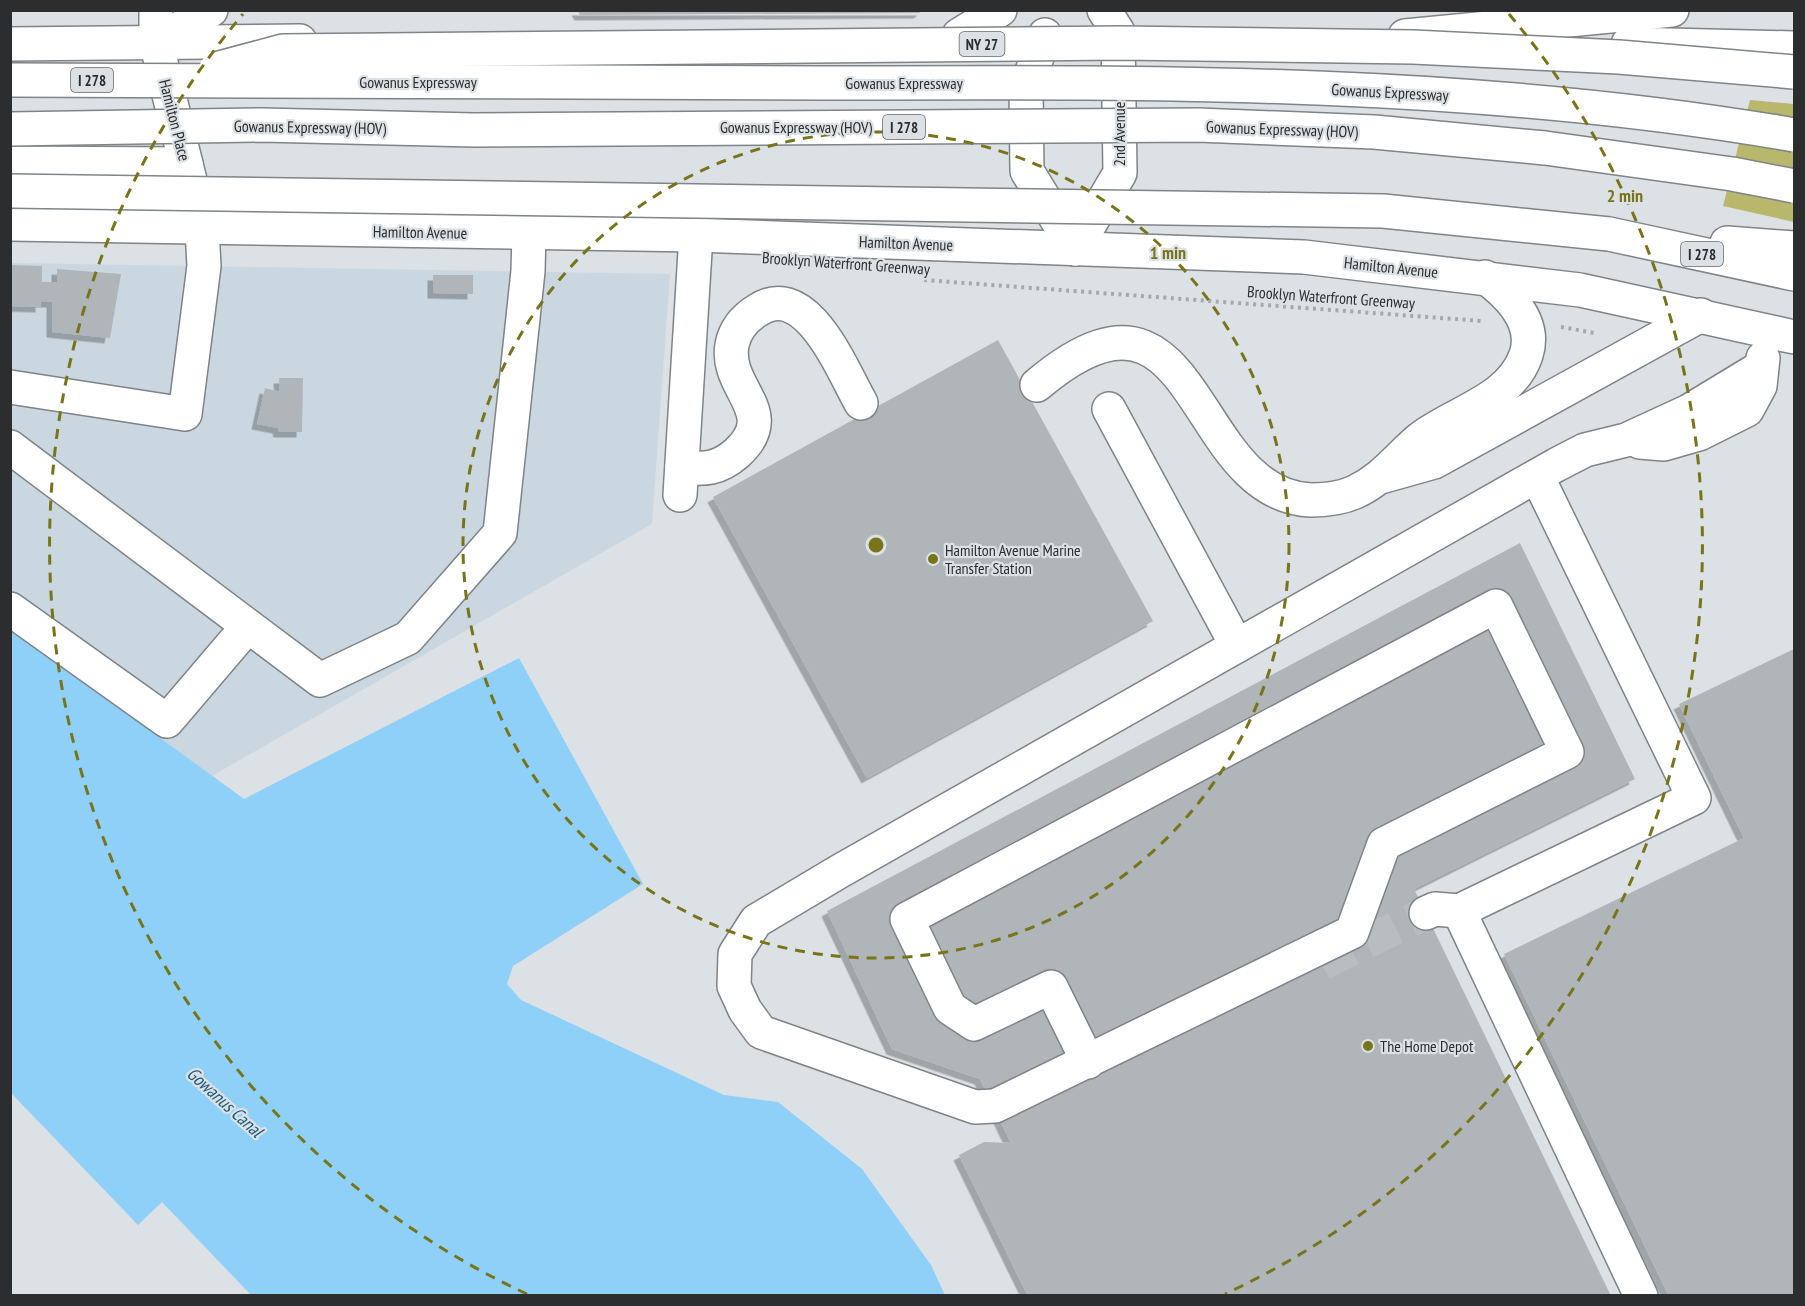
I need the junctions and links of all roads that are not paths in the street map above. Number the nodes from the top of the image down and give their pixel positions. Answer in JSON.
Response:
{"nodes":[{"id":1,"x":211,"y":10,"type":"edge"},
{"id":2,"x":1000,"y":10,"type":"edge"},
{"id":3,"x":1672,"y":10,"type":"edge"},
{"id":4,"x":1627,"y":13,"type":"edge"},
{"id":5,"x":1111,"y":21,"type":"edge"},
{"id":6,"x":156,"y":26,"type":"edge"},
{"id":7,"x":959,"y":35,"type":"junction"},
{"id":8,"x":1045,"y":35,"type":"junction"},
{"id":9,"x":1414,"y":36,"type":"junction"},
{"id":10,"x":10,"y":44,"type":"edge"},
{"id":11,"x":1794,"y":48,"type":"edge"},
{"id":12,"x":1794,"y":72,"type":"edge"},
{"id":13,"x":10,"y":80,"type":"edge"},
{"id":14,"x":173,"y":80,"type":"junction"},
{"id":15,"x":10,"y":129,"type":"edge"},
{"id":16,"x":1794,"y":135,"type":"edge"},
{"id":17,"x":10,"y":163,"type":"edge"},
{"id":18,"x":186,"y":164,"type":"junction"},
{"id":19,"x":1794,"y":186,"type":"edge"},
{"id":20,"x":10,"y":192,"type":"edge"},
{"id":21,"x":10,"y":224,"type":"edge"},
{"id":22,"x":202,"y":229,"type":"junction"},
{"id":23,"x":529,"y":233,"type":"junction"},
{"id":24,"x":1609,"y":234,"type":"junction"},
{"id":25,"x":696,"y":235,"type":"junction"},
{"id":26,"x":1794,"y":248,"type":"edge"},
{"id":27,"x":1075,"y":249,"type":"junction"},
{"id":28,"x":1794,"y":274,"type":"edge"},
{"id":29,"x":1485,"y":277,"type":"junction"},
{"id":30,"x":1701,"y":315,"type":"junction"},
{"id":31,"x":1782,"y":334,"type":"edge"},
{"id":32,"x":1037,"y":385,"type":"dead end"},
{"id":33,"x":10,"y":387,"type":"edge"},
{"id":34,"x":861,"y":403,"type":"dead end"},
{"id":35,"x":1109,"y":409,"type":"dead end"},
{"id":36,"x":10,"y":447,"type":"edge"},
{"id":37,"x":1382,"y":476,"type":"junction"},
{"id":38,"x":1537,"y":476,"type":"junction"},
{"id":39,"x":10,"y":609,"type":"edge"},
{"id":40,"x":248,"y":626,"type":"junction"},
{"id":41,"x":1237,"y":646,"type":"junction"},
{"id":42,"x":1459,"y":911,"type":"junction"},
{"id":43,"x":1426,"y":914,"type":"tunnel mouth"},
{"id":44,"x":1088,"y":1062,"type":"junction"},
{"id":45,"x":1641,"y":1296,"type":"edge"}],
"edges":[{"from":1,"to":6,"type":"main road"},
{"from":2,"to":7,"type":"main road"},
{"from":3,"to":4,"type":"main road"},
{"from":4,"to":9,"type":"main road"},
{"from":5,"to":8,"type":"main road"},
{"from":5,"to":9,"type":"main road"},
{"from":5,"to":27,"type":"main road","name":"2nd Avenue"},
{"from":6,"to":7,"type":"main road"},
{"from":6,"to":10,"type":"main road"},
{"from":6,"to":18,"type":"main road","name":"Hamilton Place"},
{"from":7,"to":8,"type":"main road"},
{"from":8,"to":27,"type":"main road"},
{"from":9,"to":11,"type":"main road"},
{"from":12,"to":14,"type":"main road","number":"NY 27","bridge":true},
{"from":13,"to":14,"type":"main road","name":"Gowanus Expressway","number":"I 278","bridge":true},
{"from":14,"to":16,"type":"main road","name":"Gowanus Expressway","number":"I 278","bridge":true},
{"from":15,"to":19,"type":"main road","name":"Gowanus Expressway (HOV)","number":"I 278","bridge":true},
{"from":17,"to":18,"type":"main road"},
{"from":18,"to":22,"type":"main road","name":"Hamilton Place"},
{"from":20,"to":24,"type":"main road","number":"I 278","bridge":true},
{"from":21,"to":22,"type":"main road","name":"Hamilton Avenue"},
{"from":22,"to":23,"type":"main road","name":"Hamilton Avenue"},
{"from":22,"to":33,"type":"main road","name":"Hamilton Place"},
{"from":23,"to":25,"type":"main road","name":"Hamilton Avenue"},
{"from":23,"to":40,"type":"main road"},
{"from":24,"to":26,"type":"main road"},
{"from":24,"to":28,"type":"main road","number":"I 278"},
{"from":25,"to":27,"type":"main road","name":"Hamilton Avenue"},
{"from":25,"to":34,"type":"main road"},
{"from":27,"to":29,"type":"main road","name":"Hamilton Avenue"},
{"from":29,"to":30,"type":"main road","name":"Hamilton Avenue"},
{"from":29,"to":37,"type":"main road"},
{"from":30,"to":31,"type":"main road","name":"Hamilton Avenue"},
{"from":30,"to":37,"type":"main road"},
{"from":31,"to":38,"type":"main road"},
{"from":32,"to":37,"type":"main road"},
{"from":35,"to":41,"type":"main road"},
{"from":36,"to":40,"type":"main road"},
{"from":38,"to":41,"type":"main road"},
{"from":38,"to":42,"type":"main road"},
{"from":39,"to":40,"type":"main road"},
{"from":41,"to":44,"type":"main road"},
{"from":42,"to":43,"type":"main road"},
{"from":42,"to":45,"type":"main road"},
{"from":44,"to":44,"type":"main road"}]}
